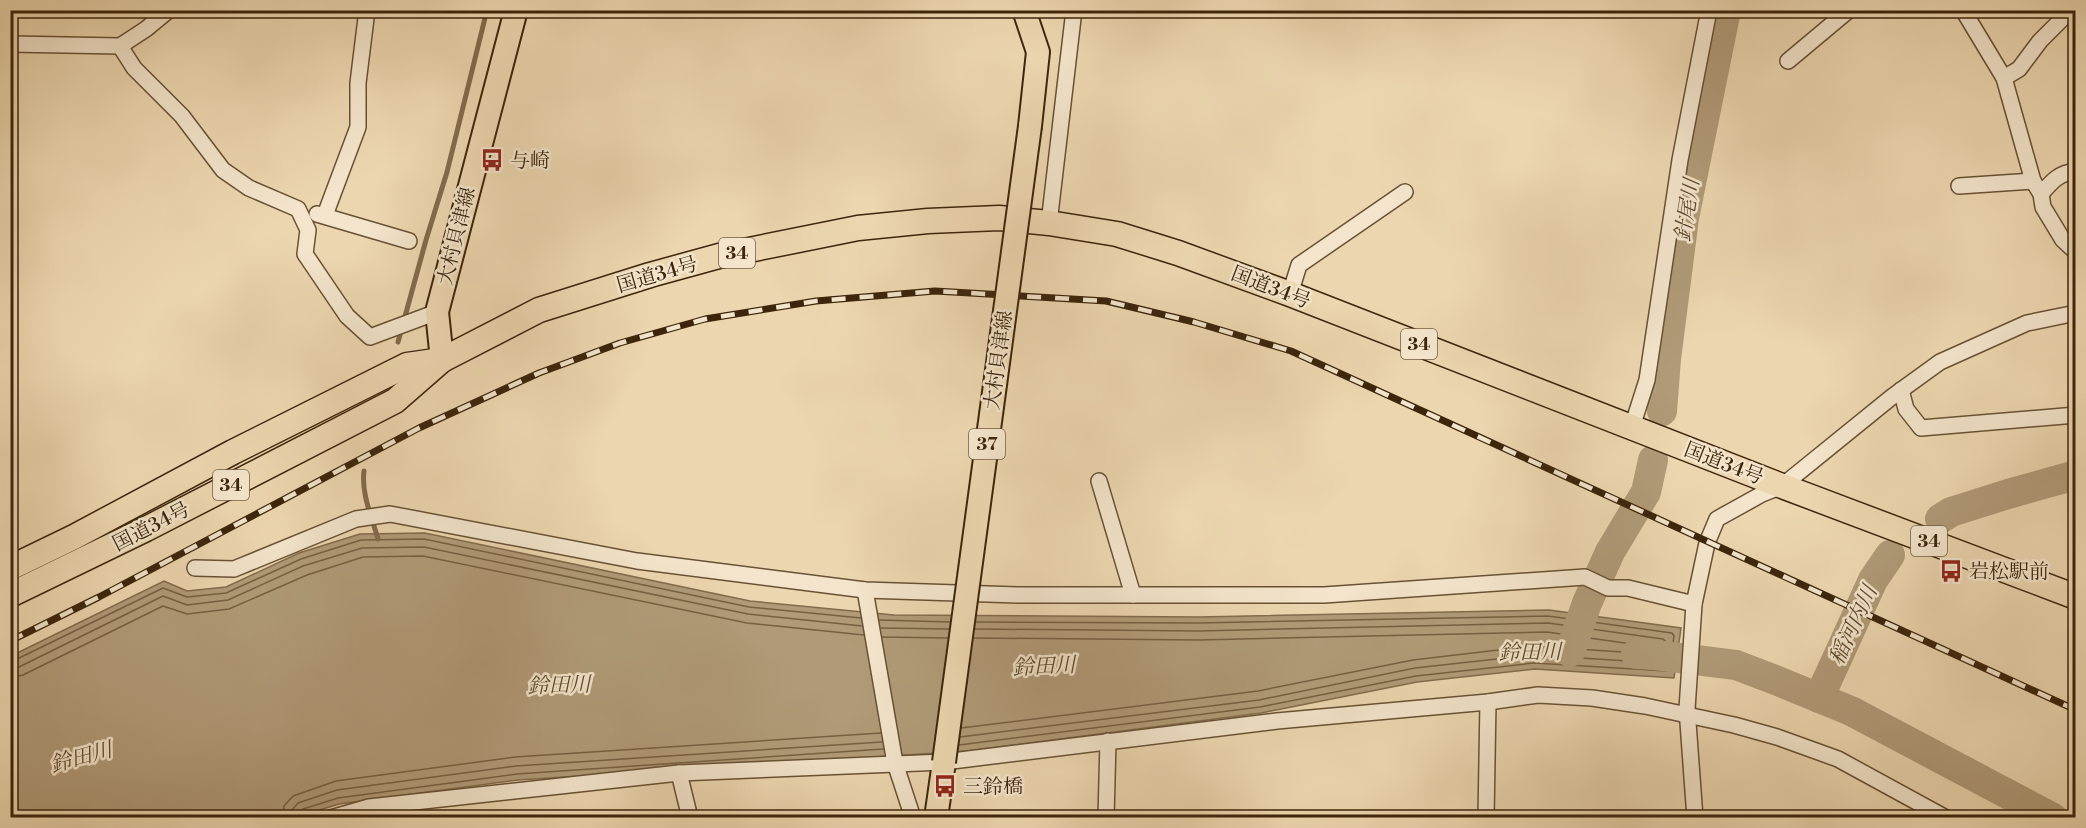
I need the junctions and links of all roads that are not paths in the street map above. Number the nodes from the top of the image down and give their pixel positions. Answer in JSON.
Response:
{"nodes":[{"id":1,"x":169,"y":10,"type":"edge"},
{"id":2,"x":367,"y":10,"type":"edge"},
{"id":3,"x":516,"y":10,"type":"edge"},
{"id":4,"x":1024,"y":10,"type":"edge"},
{"id":5,"x":1074,"y":10,"type":"edge"},
{"id":6,"x":1709,"y":10,"type":"edge"},
{"id":7,"x":1849,"y":10,"type":"edge"},
{"id":8,"x":2071,"y":10,"type":"edge"},
{"id":9,"x":1969,"y":13,"type":"edge"},
{"id":10,"x":10,"y":44,"type":"edge"},
{"id":11,"x":120,"y":46,"type":"junction"},
{"id":12,"x":1788,"y":61,"type":"dead end"},
{"id":13,"x":2004,"y":78,"type":"junction"},
{"id":14,"x":2076,"y":171,"type":"edge"},
{"id":15,"x":1959,"y":186,"type":"dead end"},
{"id":16,"x":2037,"y":187,"type":"junction"},
{"id":17,"x":1405,"y":192,"type":"dead end"},
{"id":18,"x":324,"y":215,"type":"junction"},
{"id":19,"x":1339,"y":218,"type":"dead end"},
{"id":20,"x":303,"y":220,"type":"junction"},
{"id":21,"x":1049,"y":223,"type":"junction"},
{"id":22,"x":1348,"y":231,"type":"junction"},
{"id":23,"x":409,"y":241,"type":"dead end"},
{"id":24,"x":2076,"y":252,"type":"edge"},
{"id":25,"x":1290,"y":294,"type":"junction"},
{"id":26,"x":2076,"y":313,"type":"edge"},
{"id":27,"x":427,"y":316,"type":"junction"},
{"id":28,"x":442,"y":360,"type":"junction"},
{"id":29,"x":1901,"y":390,"type":"junction"},
{"id":30,"x":2076,"y":415,"type":"edge"},
{"id":31,"x":1632,"y":427,"type":"junction"},
{"id":32,"x":1099,"y":481,"type":"dead end"},
{"id":33,"x":1782,"y":486,"type":"junction"},
{"id":34,"x":10,"y":568,"type":"edge"},
{"id":35,"x":195,"y":568,"type":"dead end"},
{"id":36,"x":865,"y":590,"type":"junction"},
{"id":37,"x":10,"y":595,"type":"edge"},
{"id":38,"x":1133,"y":595,"type":"junction"},
{"id":39,"x":2076,"y":597,"type":"edge"},
{"id":40,"x":1694,"y":607,"type":"junction"},
{"id":41,"x":1488,"y":702,"type":"junction"},
{"id":42,"x":1687,"y":713,"type":"junction"},
{"id":43,"x":1107,"y":741,"type":"junction"},
{"id":44,"x":894,"y":758,"type":"junction"},
{"id":45,"x":944,"y":762,"type":"junction"},
{"id":46,"x":679,"y":773,"type":"junction"},
{"id":47,"x":331,"y":818,"type":"edge"},
{"id":48,"x":690,"y":818,"type":"edge"},
{"id":49,"x":913,"y":818,"type":"edge"},
{"id":50,"x":936,"y":818,"type":"edge"},
{"id":51,"x":1106,"y":818,"type":"edge"},
{"id":52,"x":1486,"y":818,"type":"edge"},
{"id":53,"x":1695,"y":818,"type":"edge"},
{"id":54,"x":1946,"y":818,"type":"edge"}],
"edges":[{"from":1,"to":11,"type":"street"},
{"from":2,"to":18,"type":"street"},
{"from":3,"to":27,"type":"main road","name":"大村貝津線"},
{"from":4,"to":45,"type":"main road","name":"大村貝津線","number":"37","bridge":true},
{"from":5,"to":21,"type":"street"},
{"from":6,"to":31,"type":"street"},
{"from":7,"to":12,"type":"street"},
{"from":8,"to":13,"type":"street"},
{"from":9,"to":13,"type":"street"},
{"from":10,"to":11,"type":"street"},
{"from":11,"to":20,"type":"street"},
{"from":13,"to":16,"type":"street"},
{"from":14,"to":16,"type":"street"},
{"from":15,"to":16,"type":"street"},
{"from":16,"to":24,"type":"street"},
{"from":17,"to":22,"type":"street"},
{"from":18,"to":20,"type":"street"},
{"from":18,"to":23,"type":"street"},
{"from":19,"to":22,"type":"street"},
{"from":20,"to":27,"type":"street"},
{"from":21,"to":25,"type":"highway","name":"国道34号","number":"34"},
{"from":21,"to":28,"type":"highway","name":"国道34号","number":"34"},
{"from":22,"to":25,"type":"street"},
{"from":25,"to":31,"type":"highway","name":"国道34号","number":"34"},
{"from":26,"to":29,"type":"street"},
{"from":27,"to":28,"type":"main road","name":"大村貝津線"},
{"from":28,"to":34,"type":"highway","name":"国道34号","number":"34"},
{"from":28,"to":37,"type":"highway","name":"国道34号","number":"34"},
{"from":29,"to":30,"type":"street"},
{"from":29,"to":33,"type":"street"},
{"from":31,"to":33,"type":"highway","name":"国道34号","number":"34"},
{"from":32,"to":38,"type":"street"},
{"from":33,"to":39,"type":"highway","name":"国道34号","number":"34"},
{"from":33,"to":40,"type":"street"},
{"from":35,"to":36,"type":"street"},
{"from":36,"to":38,"type":"street"},
{"from":36,"to":44,"type":"street"},
{"from":38,"to":40,"type":"street"},
{"from":40,"to":42,"type":"street"},
{"from":41,"to":42,"type":"street"},
{"from":41,"to":43,"type":"street"},
{"from":41,"to":52,"type":"street"},
{"from":42,"to":53,"type":"street"},
{"from":42,"to":54,"type":"street"},
{"from":43,"to":45,"type":"street"},
{"from":43,"to":51,"type":"street"},
{"from":44,"to":45,"type":"street"},
{"from":44,"to":46,"type":"street"},
{"from":44,"to":49,"type":"street"},
{"from":45,"to":50,"type":"main road","name":"大村貝津線","number":"37"},
{"from":46,"to":47,"type":"street"},
{"from":46,"to":48,"type":"street"}]}
